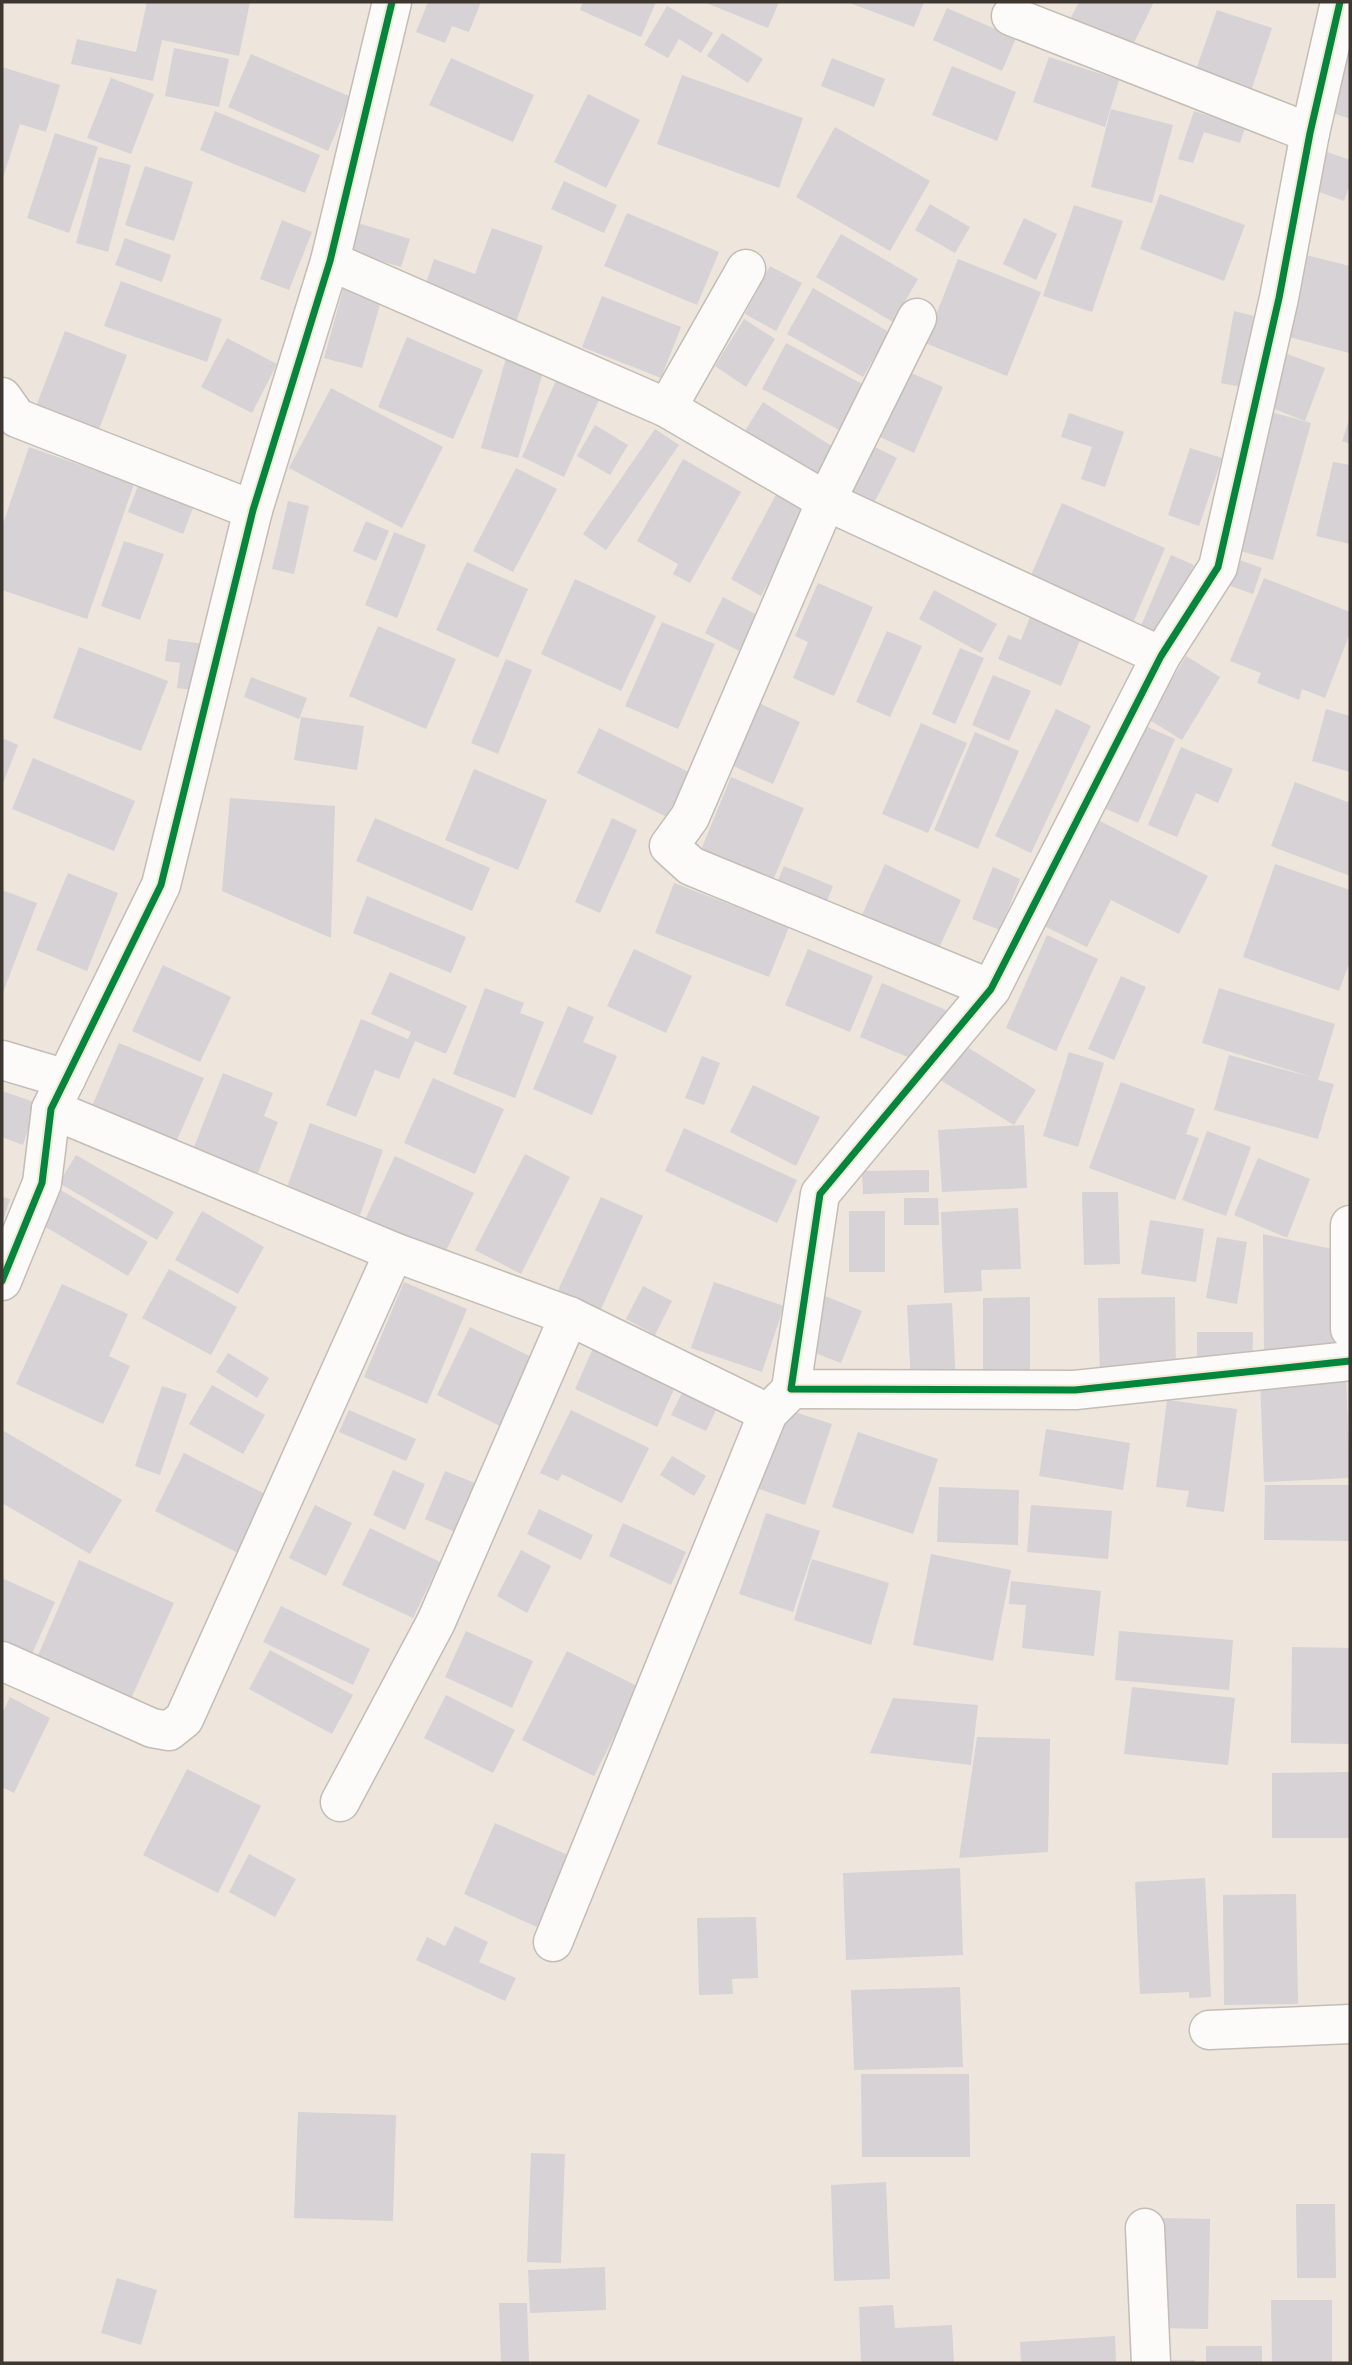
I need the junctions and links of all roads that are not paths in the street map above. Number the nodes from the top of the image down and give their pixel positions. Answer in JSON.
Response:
{"nodes":[{"id":1,"x":392,"y":2,"type":"edge"},
{"id":2,"x":1340,"y":2,"type":"edge"},
{"id":3,"x":1012,"y":16,"type":"dead end"},
{"id":4,"x":1310,"y":133,"type":"junction"},
{"id":5,"x":330,"y":261,"type":"junction"},
{"id":6,"x":746,"y":269,"type":"dead end"},
{"id":7,"x":917,"y":318,"type":"dead end"},
{"id":8,"x":2,"y":397,"type":"edge"},
{"id":9,"x":667,"y":408,"type":"junction"},
{"id":10,"x":826,"y":501,"type":"junction"},
{"id":11,"x":253,"y":510,"type":"junction"},
{"id":12,"x":1161,"y":656,"type":"junction"},
{"id":13,"x":991,"y":989,"type":"junction"},
{"id":14,"x":2,"y":1060,"type":"edge"},
{"id":15,"x":59,"y":1094,"type":"junction"},
{"id":16,"x":1350,"y":1225,"type":"edge"},
{"id":17,"x":394,"y":1252,"type":"junction"},
{"id":18,"x":2,"y":1281,"type":"edge"},
{"id":19,"x":569,"y":1316,"type":"junction"},
{"id":20,"x":1350,"y":1329,"type":"edge"},
{"id":21,"x":1350,"y":1361,"type":"edge"},
{"id":22,"x":780,"y":1401,"type":"junction"},
{"id":23,"x":2,"y":1661,"type":"edge"},
{"id":24,"x":340,"y":1802,"type":"dead end"},
{"id":25,"x":553,"y":1942,"type":"dead end"},
{"id":26,"x":1350,"y":2024,"type":"edge"},
{"id":27,"x":1209,"y":2030,"type":"dead end"},
{"id":28,"x":1144,"y":2228,"type":"dead end"},
{"id":29,"x":1151,"y":2363,"type":"edge"}],
"edges":[{"from":1,"to":5,"type":"street"},
{"from":2,"to":4,"type":"street"},
{"from":3,"to":4,"type":"street"},
{"from":4,"to":12,"type":"street"},
{"from":5,"to":9,"type":"street"},
{"from":5,"to":11,"type":"street"},
{"from":6,"to":9,"type":"street"},
{"from":7,"to":10,"type":"street"},
{"from":8,"to":11,"type":"street"},
{"from":9,"to":10,"type":"street"},
{"from":10,"to":12,"type":"street"},
{"from":10,"to":13,"type":"street"},
{"from":11,"to":15,"type":"street"},
{"from":12,"to":13,"type":"street"},
{"from":13,"to":22,"type":"street"},
{"from":14,"to":15,"type":"street"},
{"from":15,"to":17,"type":"street"},
{"from":15,"to":18,"type":"street"},
{"from":16,"to":20,"type":"street"},
{"from":17,"to":19,"type":"street"},
{"from":17,"to":23,"type":"street"},
{"from":19,"to":22,"type":"street"},
{"from":19,"to":24,"type":"street"},
{"from":21,"to":22,"type":"street"},
{"from":22,"to":25,"type":"street"},
{"from":26,"to":27,"type":"street"},
{"from":28,"to":29,"type":"street"}]}
